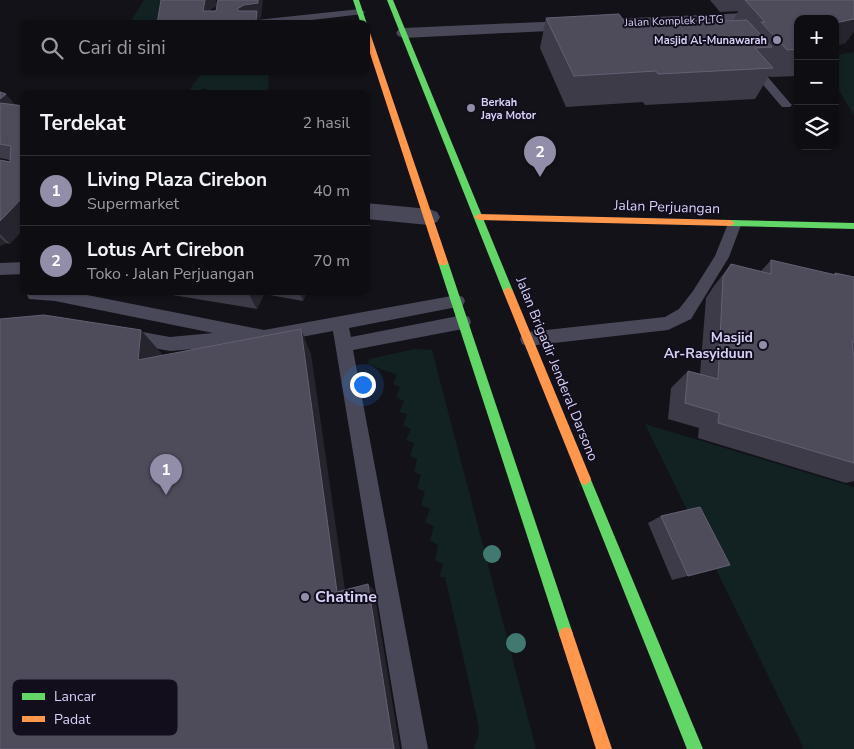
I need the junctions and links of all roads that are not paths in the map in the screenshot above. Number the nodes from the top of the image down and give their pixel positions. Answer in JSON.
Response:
{"nodes":[{"id":1,"x":356,"y":0,"type":"edge"},
{"id":2,"x":390,"y":0,"type":"edge"},
{"id":3,"x":360,"y":12,"type":"junction"},
{"id":4,"x":789,"y":16,"type":"edge"},
{"id":5,"x":285,"y":20,"type":"edge"},
{"id":6,"x":363,"y":20,"type":"edge"},
{"id":7,"x":399,"y":33,"type":"junction"},
{"id":8,"x":370,"y":34,"type":"edge"},
{"id":9,"x":745,"y":56,"type":"edge"},
{"id":10,"x":786,"y":105,"type":"dead end"},
{"id":11,"x":370,"y":211,"type":"edge"},
{"id":12,"x":429,"y":217,"type":"junction"},
{"id":13,"x":479,"y":217,"type":"junction"},
{"id":14,"x":734,"y":225,"type":"junction"},
{"id":15,"x":854,"y":226,"type":"edge"},
{"id":16,"x":20,"y":268,"type":"edge"},
{"id":17,"x":0,"y":269,"type":"edge"},
{"id":18,"x":63,"y":295,"type":"edge"},
{"id":19,"x":456,"y":301,"type":"junction"},
{"id":20,"x":463,"y":322,"type":"junction"},
{"id":21,"x":340,"y":323,"type":"junction"},
{"id":22,"x":113,"y":333,"type":"edge"},
{"id":23,"x":264,"y":337,"type":"junction"},
{"id":24,"x":528,"y":339,"type":"junction"},
{"id":25,"x":344,"y":345,"type":"junction"},
{"id":26,"x":415,"y":749,"type":"edge"},
{"id":27,"x":604,"y":749,"type":"edge"},
{"id":28,"x":696,"y":749,"type":"edge"}],
"edges":[{"from":1,"to":3,"type":"main road"},
{"from":2,"to":7,"type":"main road","name":"Jalan Brigadir Jenderal Darsono"},
{"from":3,"to":5,"type":"lane"},
{"from":3,"to":6,"type":"main road"},
{"from":4,"to":7,"type":"street","name":"Jalan Komplek PLTG"},
{"from":7,"to":13,"type":"main road","name":"Jalan Brigadir Jenderal Darsono"},
{"from":8,"to":12,"type":"main road"},
{"from":9,"to":10,"type":"lane"},
{"from":11,"to":12,"type":"street"},
{"from":12,"to":19,"type":"main road"},
{"from":13,"to":14,"type":"main road","name":"Jalan Perjuangan"},
{"from":13,"to":24,"type":"main road","name":"Jalan Brigadir Jenderal Darsono"},
{"from":14,"to":15,"type":"main road","name":"Jalan Perjuangan"},
{"from":14,"to":24,"type":"lane"},
{"from":16,"to":17,"type":"lane"},
{"from":18,"to":23,"type":"lane"},
{"from":19,"to":20,"type":"main road"},
{"from":19,"to":21,"type":"lane"},
{"from":20,"to":25,"type":"lane"},
{"from":20,"to":27,"type":"main road"},
{"from":21,"to":23,"type":"lane"},
{"from":21,"to":25,"type":"lane"},
{"from":22,"to":23,"type":"lane"},
{"from":24,"to":28,"type":"main road","name":"Jalan Brigadir Jenderal Darsono"},
{"from":25,"to":26,"type":"lane"}]}
